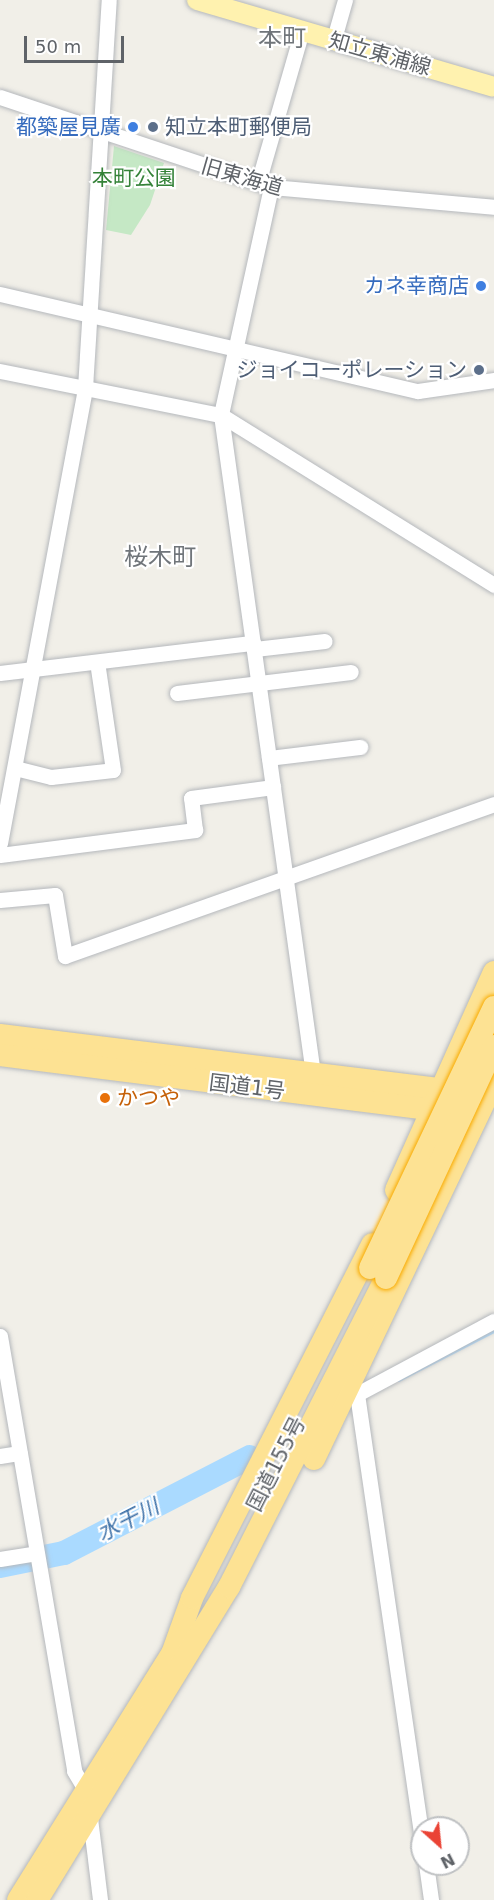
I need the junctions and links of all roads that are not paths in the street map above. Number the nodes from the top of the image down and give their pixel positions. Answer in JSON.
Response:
{"nodes":[{"id":1,"x":109,"y":0,"type":"edge"},
{"id":2,"x":345,"y":0,"type":"edge"},
{"id":3,"x":203,"y":1,"type":"edge"},
{"id":4,"x":302,"y":30,"type":"junction"},
{"id":5,"x":333,"y":42,"type":"junction"},
{"id":6,"x":494,"y":87,"type":"edge"},
{"id":7,"x":0,"y":97,"type":"edge"},
{"id":8,"x":98,"y":131,"type":"junction"},
{"id":9,"x":265,"y":185,"type":"junction"},
{"id":10,"x":494,"y":207,"type":"edge"},
{"id":11,"x":0,"y":294,"type":"edge"},
{"id":12,"x":90,"y":313,"type":"junction"},
{"id":13,"x":232,"y":349,"type":"junction"},
{"id":14,"x":0,"y":371,"type":"edge"},
{"id":15,"x":494,"y":380,"type":"edge"},
{"id":16,"x":85,"y":388,"type":"junction"},
{"id":17,"x":221,"y":415,"type":"junction"},
{"id":18,"x":494,"y":585,"type":"edge"},
{"id":19,"x":325,"y":641,"type":"dead end"},
{"id":20,"x":254,"y":646,"type":"junction"},
{"id":21,"x":97,"y":662,"type":"junction"},
{"id":22,"x":34,"y":669,"type":"junction"},
{"id":23,"x":351,"y":672,"type":"dead end"},
{"id":24,"x":0,"y":673,"type":"edge"},
{"id":25,"x":260,"y":683,"type":"junction"},
{"id":26,"x":177,"y":693,"type":"dead end"},
{"id":27,"x":360,"y":747,"type":"dead end"},
{"id":28,"x":269,"y":758,"type":"junction"},
{"id":29,"x":15,"y":768,"type":"junction"},
{"id":30,"x":273,"y":787,"type":"junction"},
{"id":31,"x":494,"y":804,"type":"edge"},
{"id":32,"x":0,"y":843,"type":"edge"},
{"id":33,"x":0,"y":855,"type":"edge"},
{"id":34,"x":286,"y":877,"type":"junction"},
{"id":35,"x":0,"y":900,"type":"edge"},
{"id":36,"x":494,"y":972,"type":"edge"},
{"id":37,"x":494,"y":1007,"type":"edge"},
{"id":38,"x":0,"y":1035,"type":"edge"},
{"id":39,"x":494,"y":1046,"type":"edge"},
{"id":40,"x":0,"y":1055,"type":"edge"},
{"id":41,"x":313,"y":1074,"type":"junction"},
{"id":42,"x":438,"y":1089,"type":"junction"},
{"id":43,"x":492,"y":1090,"type":"edge"},
{"id":44,"x":428,"y":1109,"type":"junction"},
{"id":45,"x":487,"y":1116,"type":"edge"},
{"id":46,"x":378,"y":1273,"type":"junction"},
{"id":47,"x":494,"y":1320,"type":"edge"},
{"id":48,"x":0,"y":1336,"type":"edge"},
{"id":49,"x":355,"y":1391,"type":"junction"},
{"id":50,"x":20,"y":1453,"type":"junction"},
{"id":51,"x":0,"y":1455,"type":"edge"},
{"id":52,"x":37,"y":1553,"type":"junction"},
{"id":53,"x":0,"y":1558,"type":"edge"},
{"id":54,"x":178,"y":1658,"type":"junction"},
{"id":55,"x":86,"y":1791,"type":"junction"},
{"id":56,"x":419,"y":1816,"type":"edge"},
{"id":57,"x":90,"y":1818,"type":"junction"},
{"id":58,"x":428,"y":1876,"type":"edge"},
{"id":59,"x":18,"y":1900,"type":"edge"},
{"id":60,"x":37,"y":1900,"type":"edge"},
{"id":61,"x":100,"y":1900,"type":"edge"},
{"id":62,"x":431,"y":1900,"type":"edge"}],
"edges":[{"from":1,"to":8,"type":"street"},
{"from":2,"to":5,"type":"street"},
{"from":3,"to":4,"type":"main road","name":"知立東浦線"},
{"from":4,"to":5,"type":"main road","name":"知立東浦線"},
{"from":4,"to":9,"type":"street"},
{"from":5,"to":6,"type":"main road","name":"知立東浦線"},
{"from":7,"to":8,"type":"street","name":"旧東海道"},
{"from":8,"to":9,"type":"street","name":"旧東海道"},
{"from":8,"to":12,"type":"street"},
{"from":9,"to":10,"type":"street","name":"旧東海道"},
{"from":9,"to":13,"type":"street"},
{"from":11,"to":12,"type":"street"},
{"from":12,"to":13,"type":"street"},
{"from":12,"to":16,"type":"street"},
{"from":13,"to":15,"type":"street"},
{"from":13,"to":17,"type":"street"},
{"from":14,"to":16,"type":"street"},
{"from":16,"to":17,"type":"street"},
{"from":16,"to":22,"type":"street"},
{"from":17,"to":18,"type":"street"},
{"from":17,"to":20,"type":"street"},
{"from":19,"to":20,"type":"street"},
{"from":20,"to":21,"type":"street"},
{"from":20,"to":25,"type":"street"},
{"from":21,"to":22,"type":"street"},
{"from":21,"to":29,"type":"street"},
{"from":22,"to":24,"type":"street"},
{"from":22,"to":29,"type":"street"},
{"from":23,"to":25,"type":"street"},
{"from":25,"to":26,"type":"street"},
{"from":25,"to":28,"type":"street"},
{"from":27,"to":28,"type":"street"},
{"from":28,"to":30,"type":"street"},
{"from":29,"to":32,"type":"street"},
{"from":30,"to":33,"type":"street"},
{"from":30,"to":34,"type":"street"},
{"from":31,"to":34,"type":"street"},
{"from":34,"to":35,"type":"street"},
{"from":34,"to":41,"type":"street"},
{"from":36,"to":42,"type":"highway"},
{"from":37,"to":46,"type":"highway","name":"国道155号","bridge":true},
{"from":38,"to":41,"type":"highway","name":"国道1号"},
{"from":39,"to":46,"type":"highway","name":"国道155号","bridge":true},
{"from":40,"to":44,"type":"highway","name":"国道1号"},
{"from":41,"to":42,"type":"highway","name":"国道1号"},
{"from":42,"to":43,"type":"highway","name":"国道1号"},
{"from":42,"to":44,"type":"highway"},
{"from":43,"to":45,"type":"highway"},
{"from":44,"to":45,"type":"highway","name":"国道1号"},
{"from":44,"to":54,"type":"highway"},
{"from":45,"to":49,"type":"highway"},
{"from":46,"to":54,"type":"highway","name":"国道155号"},
{"from":47,"to":49,"type":"street"},
{"from":48,"to":50,"type":"street"},
{"from":49,"to":54,"type":"highway"},
{"from":49,"to":56,"type":"street"},
{"from":50,"to":51,"type":"street"},
{"from":50,"to":52,"type":"street"},
{"from":52,"to":53,"type":"street"},
{"from":52,"to":55,"type":"street"},
{"from":54,"to":55,"type":"highway","name":"国道155号"},
{"from":54,"to":57,"type":"highway","name":"国道155号"},
{"from":55,"to":59,"type":"highway","name":"国道155号"},
{"from":57,"to":60,"type":"highway","name":"国道155号"},
{"from":57,"to":61,"type":"street"},
{"from":58,"to":62,"type":"street"}]}
